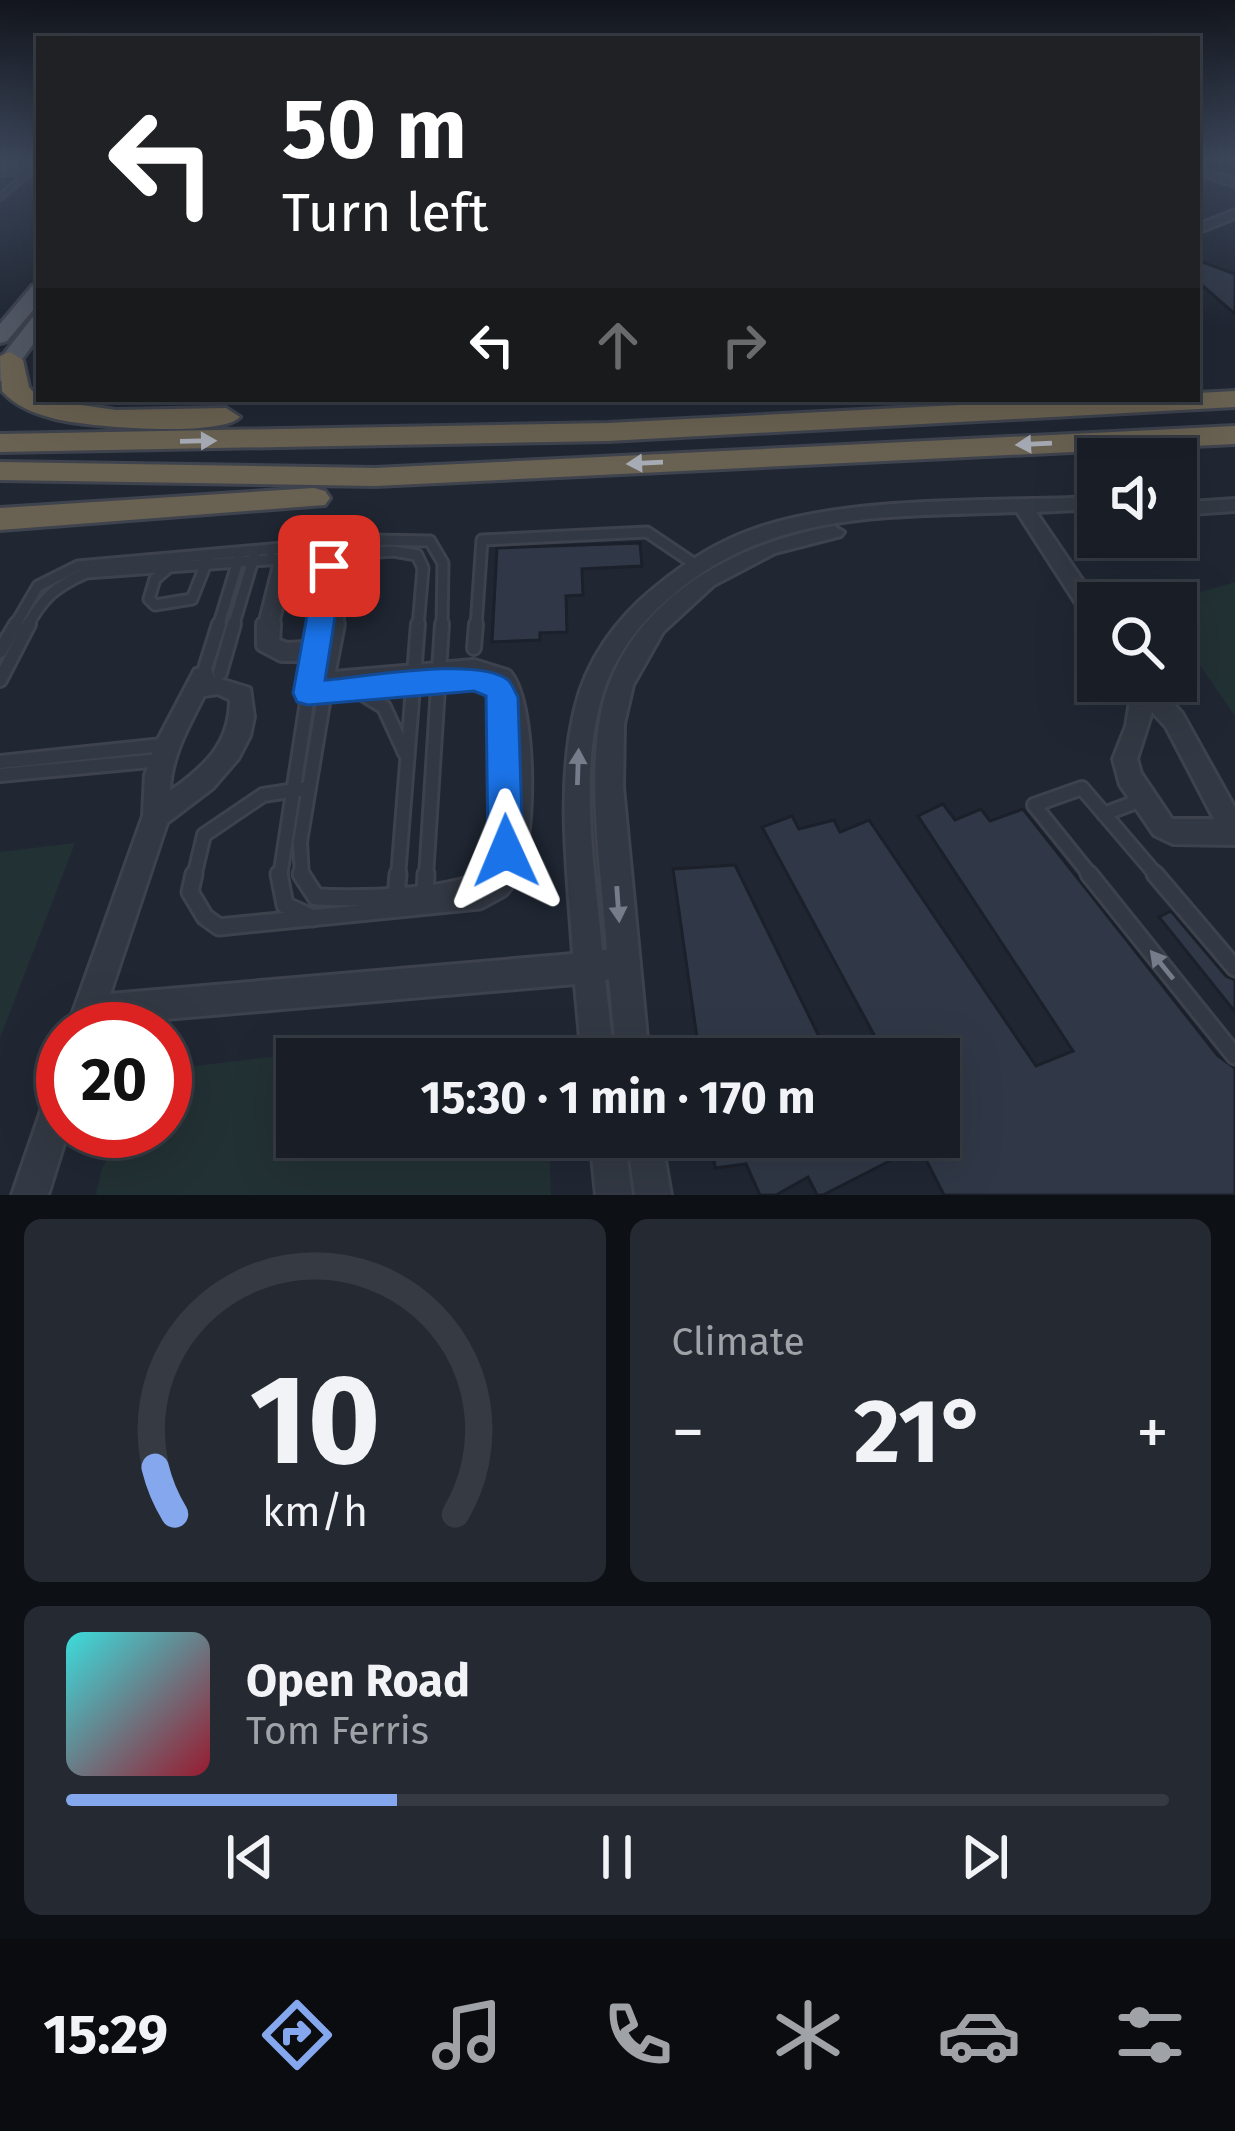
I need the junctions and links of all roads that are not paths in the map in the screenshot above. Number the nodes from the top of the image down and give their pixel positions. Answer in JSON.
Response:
{"nodes":[{"id":1,"x":1233,"y":215,"type":"edge"},
{"id":2,"x":1200,"y":228,"type":"edge"},
{"id":3,"x":36,"y":295,"type":"edge"},
{"id":4,"x":36,"y":324,"type":"edge"},
{"id":5,"x":2,"y":349,"type":"edge"},
{"id":6,"x":1235,"y":399,"type":"edge"},
{"id":7,"x":1200,"y":401,"type":"edge"},
{"id":8,"x":1174,"y":402,"type":"edge"},
{"id":9,"x":0,"y":428,"type":"edge"},
{"id":10,"x":1235,"y":435,"type":"edge"},
{"id":11,"x":0,"y":442,"type":"edge"},
{"id":12,"x":81,"y":443,"type":"junction"},
{"id":13,"x":599,"y":465,"type":"junction"},
{"id":14,"x":0,"y":471,"type":"edge"},
{"id":15,"x":1235,"y":495,"type":"edge"},
{"id":16,"x":1197,"y":497,"type":"edge"},
{"id":17,"x":1235,"y":505,"type":"edge"},
{"id":18,"x":1077,"y":506,"type":"edge"},
{"id":19,"x":0,"y":507,"type":"edge"},
{"id":20,"x":1197,"y":508,"type":"edge"},
{"id":21,"x":65,"y":513,"type":"junction"},
{"id":22,"x":1027,"y":513,"type":"junction"},
{"id":23,"x":1077,"y":514,"type":"edge"},
{"id":24,"x":0,"y":519,"type":"edge"},
{"id":25,"x":331,"y":548,"type":"junction"},
{"id":26,"x":351,"y":548,"type":"junction"},
{"id":27,"x":255,"y":554,"type":"junction"},
{"id":28,"x":240,"y":555,"type":"junction"},
{"id":29,"x":272,"y":556,"type":"junction"},
{"id":30,"x":294,"y":556,"type":"junction"},
{"id":31,"x":210,"y":557,"type":"junction"},
{"id":32,"x":174,"y":563,"type":"junction"},
{"id":33,"x":697,"y":565,"type":"junction"},
{"id":34,"x":1077,"y":588,"type":"edge"},
{"id":35,"x":474,"y":648,"type":"dead end"},
{"id":36,"x":332,"y":650,"type":"junction"},
{"id":37,"x":0,"y":651,"type":"edge"},
{"id":38,"x":316,"y":651,"type":"junction"},
{"id":39,"x":441,"y":667,"type":"junction"},
{"id":40,"x":413,"y":677,"type":"junction"},
{"id":41,"x":0,"y":680,"type":"edge"},
{"id":42,"x":210,"y":680,"type":"junction"},
{"id":43,"x":440,"y":682,"type":"junction"},
{"id":44,"x":326,"y":685,"type":"junction"},
{"id":45,"x":309,"y":687,"type":"junction"},
{"id":46,"x":349,"y":689,"type":"junction"},
{"id":47,"x":1140,"y":702,"type":"edge"},
{"id":48,"x":1158,"y":702,"type":"edge"},
{"id":49,"x":166,"y":751,"type":"junction"},
{"id":50,"x":0,"y":762,"type":"edge"},
{"id":51,"x":408,"y":762,"type":"junction"},
{"id":52,"x":0,"y":775,"type":"edge"},
{"id":53,"x":309,"y":788,"type":"junction"},
{"id":54,"x":291,"y":790,"type":"junction"},
{"id":55,"x":1144,"y":799,"type":"junction"},
{"id":56,"x":1104,"y":814,"type":"junction"},
{"id":57,"x":157,"y":816,"type":"junction"},
{"id":58,"x":1234,"y":832,"type":"edge"},
{"id":59,"x":425,"y":890,"type":"junction"},
{"id":60,"x":396,"y":893,"type":"junction"},
{"id":61,"x":423,"y":908,"type":"junction"},
{"id":62,"x":394,"y":912,"type":"junction"},
{"id":63,"x":318,"y":919,"type":"junction"},
{"id":64,"x":621,"y":963,"type":"junction"},
{"id":65,"x":588,"y":968,"type":"junction"},
{"id":66,"x":1235,"y":968,"type":"edge"},
{"id":67,"x":91,"y":1002,"type":"edge"},
{"id":68,"x":191,"y":1002,"type":"edge"},
{"id":69,"x":596,"y":1038,"type":"edge"},
{"id":70,"x":630,"y":1038,"type":"edge"},
{"id":71,"x":1235,"y":1056,"type":"edge"},
{"id":72,"x":42,"y":1158,"type":"edge"},
{"id":73,"x":610,"y":1158,"type":"edge"},
{"id":74,"x":647,"y":1158,"type":"edge"},
{"id":75,"x":30,"y":1195,"type":"edge"},
{"id":76,"x":614,"y":1195,"type":"edge"},
{"id":77,"x":653,"y":1195,"type":"edge"}],
"edges":[{"from":1,"to":2,"type":"street"},
{"from":3,"to":5,"type":"main road"},
{"from":4,"to":5,"type":"main road"},
{"from":5,"to":12,"type":"highway"},
{"from":7,"to":6,"type":"highway","one_way":true},
{"from":12,"to":8,"type":"highway","one_way":true},
{"from":9,"to":12,"type":"highway"},
{"from":10,"to":13,"type":"highway","one_way":true},
{"from":11,"to":12,"type":"highway"},
{"from":12,"to":13,"type":"highway"},
{"from":12,"to":14,"type":"highway"},
{"from":13,"to":21,"type":"highway"},
{"from":15,"to":16,"type":"street"},
{"from":17,"to":20,"type":"street"},
{"from":18,"to":22,"type":"street"},
{"from":19,"to":21,"type":"highway"},
{"from":21,"to":24,"type":"highway"},
{"from":22,"to":23,"type":"street"},
{"from":22,"to":33,"type":"street"},
{"from":22,"to":34,"type":"street"},
{"from":22,"to":64,"type":"street","one_way":true},
{"from":25,"to":26,"type":"lane"},
{"from":25,"to":27,"type":"lane"},
{"from":25,"to":30,"type":"lane"},
{"from":25,"to":38,"type":"lane"},
{"from":26,"to":36,"type":"lane"},
{"from":26,"to":39,"type":"lane"},
{"from":26,"to":40,"type":"lane"},
{"from":27,"to":28,"type":"lane"},
{"from":27,"to":29,"type":"lane"},
{"from":27,"to":42,"type":"lane"},
{"from":28,"to":31,"type":"lane"},
{"from":28,"to":42,"type":"lane"},
{"from":29,"to":30,"type":"lane"},
{"from":29,"to":38,"type":"lane"},
{"from":30,"to":38,"type":"lane"},
{"from":31,"to":32,"type":"lane"},
{"from":31,"to":32,"type":"lane"},
{"from":31,"to":37,"type":"lane"},
{"from":32,"to":41,"type":"lane"},
{"from":33,"to":35,"type":"lane"},
{"from":65,"to":33,"type":"street","one_way":true},
{"from":36,"to":38,"type":"lane"},
{"from":36,"to":44,"type":"lane"},
{"from":38,"to":45,"type":"lane"},
{"from":39,"to":40,"type":"lane"},
{"from":39,"to":43,"type":"lane"},
{"from":39,"to":61,"type":"lane"},
{"from":40,"to":43,"type":"lane"},
{"from":40,"to":44,"type":"lane"},
{"from":40,"to":46,"type":"lane"},
{"from":40,"to":51,"type":"lane"},
{"from":42,"to":49,"type":"street"},
{"from":42,"to":57,"type":"street"},
{"from":43,"to":59,"type":"lane"},
{"from":43,"to":59,"type":"lane"},
{"from":44,"to":45,"type":"lane"},
{"from":44,"to":46,"type":"lane"},
{"from":44,"to":53,"type":"lane"},
{"from":45,"to":54,"type":"lane"},
{"from":46,"to":51,"type":"lane"},
{"from":47,"to":55,"type":"street"},
{"from":48,"to":58,"type":"street"},
{"from":49,"to":50,"type":"lane"},
{"from":49,"to":52,"type":"lane"},
{"from":49,"to":57,"type":"street"},
{"from":51,"to":60,"type":"lane"},
{"from":53,"to":54,"type":"lane"},
{"from":53,"to":60,"type":"lane"},
{"from":54,"to":63,"type":"lane"},
{"from":54,"to":63,"type":"lane"},
{"from":55,"to":56,"type":"lane"},
{"from":55,"to":58,"type":"street"},
{"from":56,"to":66,"type":"lane"},
{"from":71,"to":56,"type":"lane","one_way":true},
{"from":57,"to":67,"type":"street"},
{"from":59,"to":60,"type":"lane"},
{"from":59,"to":61,"type":"lane"},
{"from":60,"to":62,"type":"lane"},
{"from":61,"to":62,"type":"lane"},
{"from":62,"to":63,"type":"lane"},
{"from":64,"to":65,"type":"street"},
{"from":64,"to":70,"type":"street"},
{"from":65,"to":68,"type":"street"},
{"from":65,"to":69,"type":"street"},
{"from":72,"to":75,"type":"street"},
{"from":73,"to":76,"type":"street"},
{"from":74,"to":77,"type":"street"}]}
